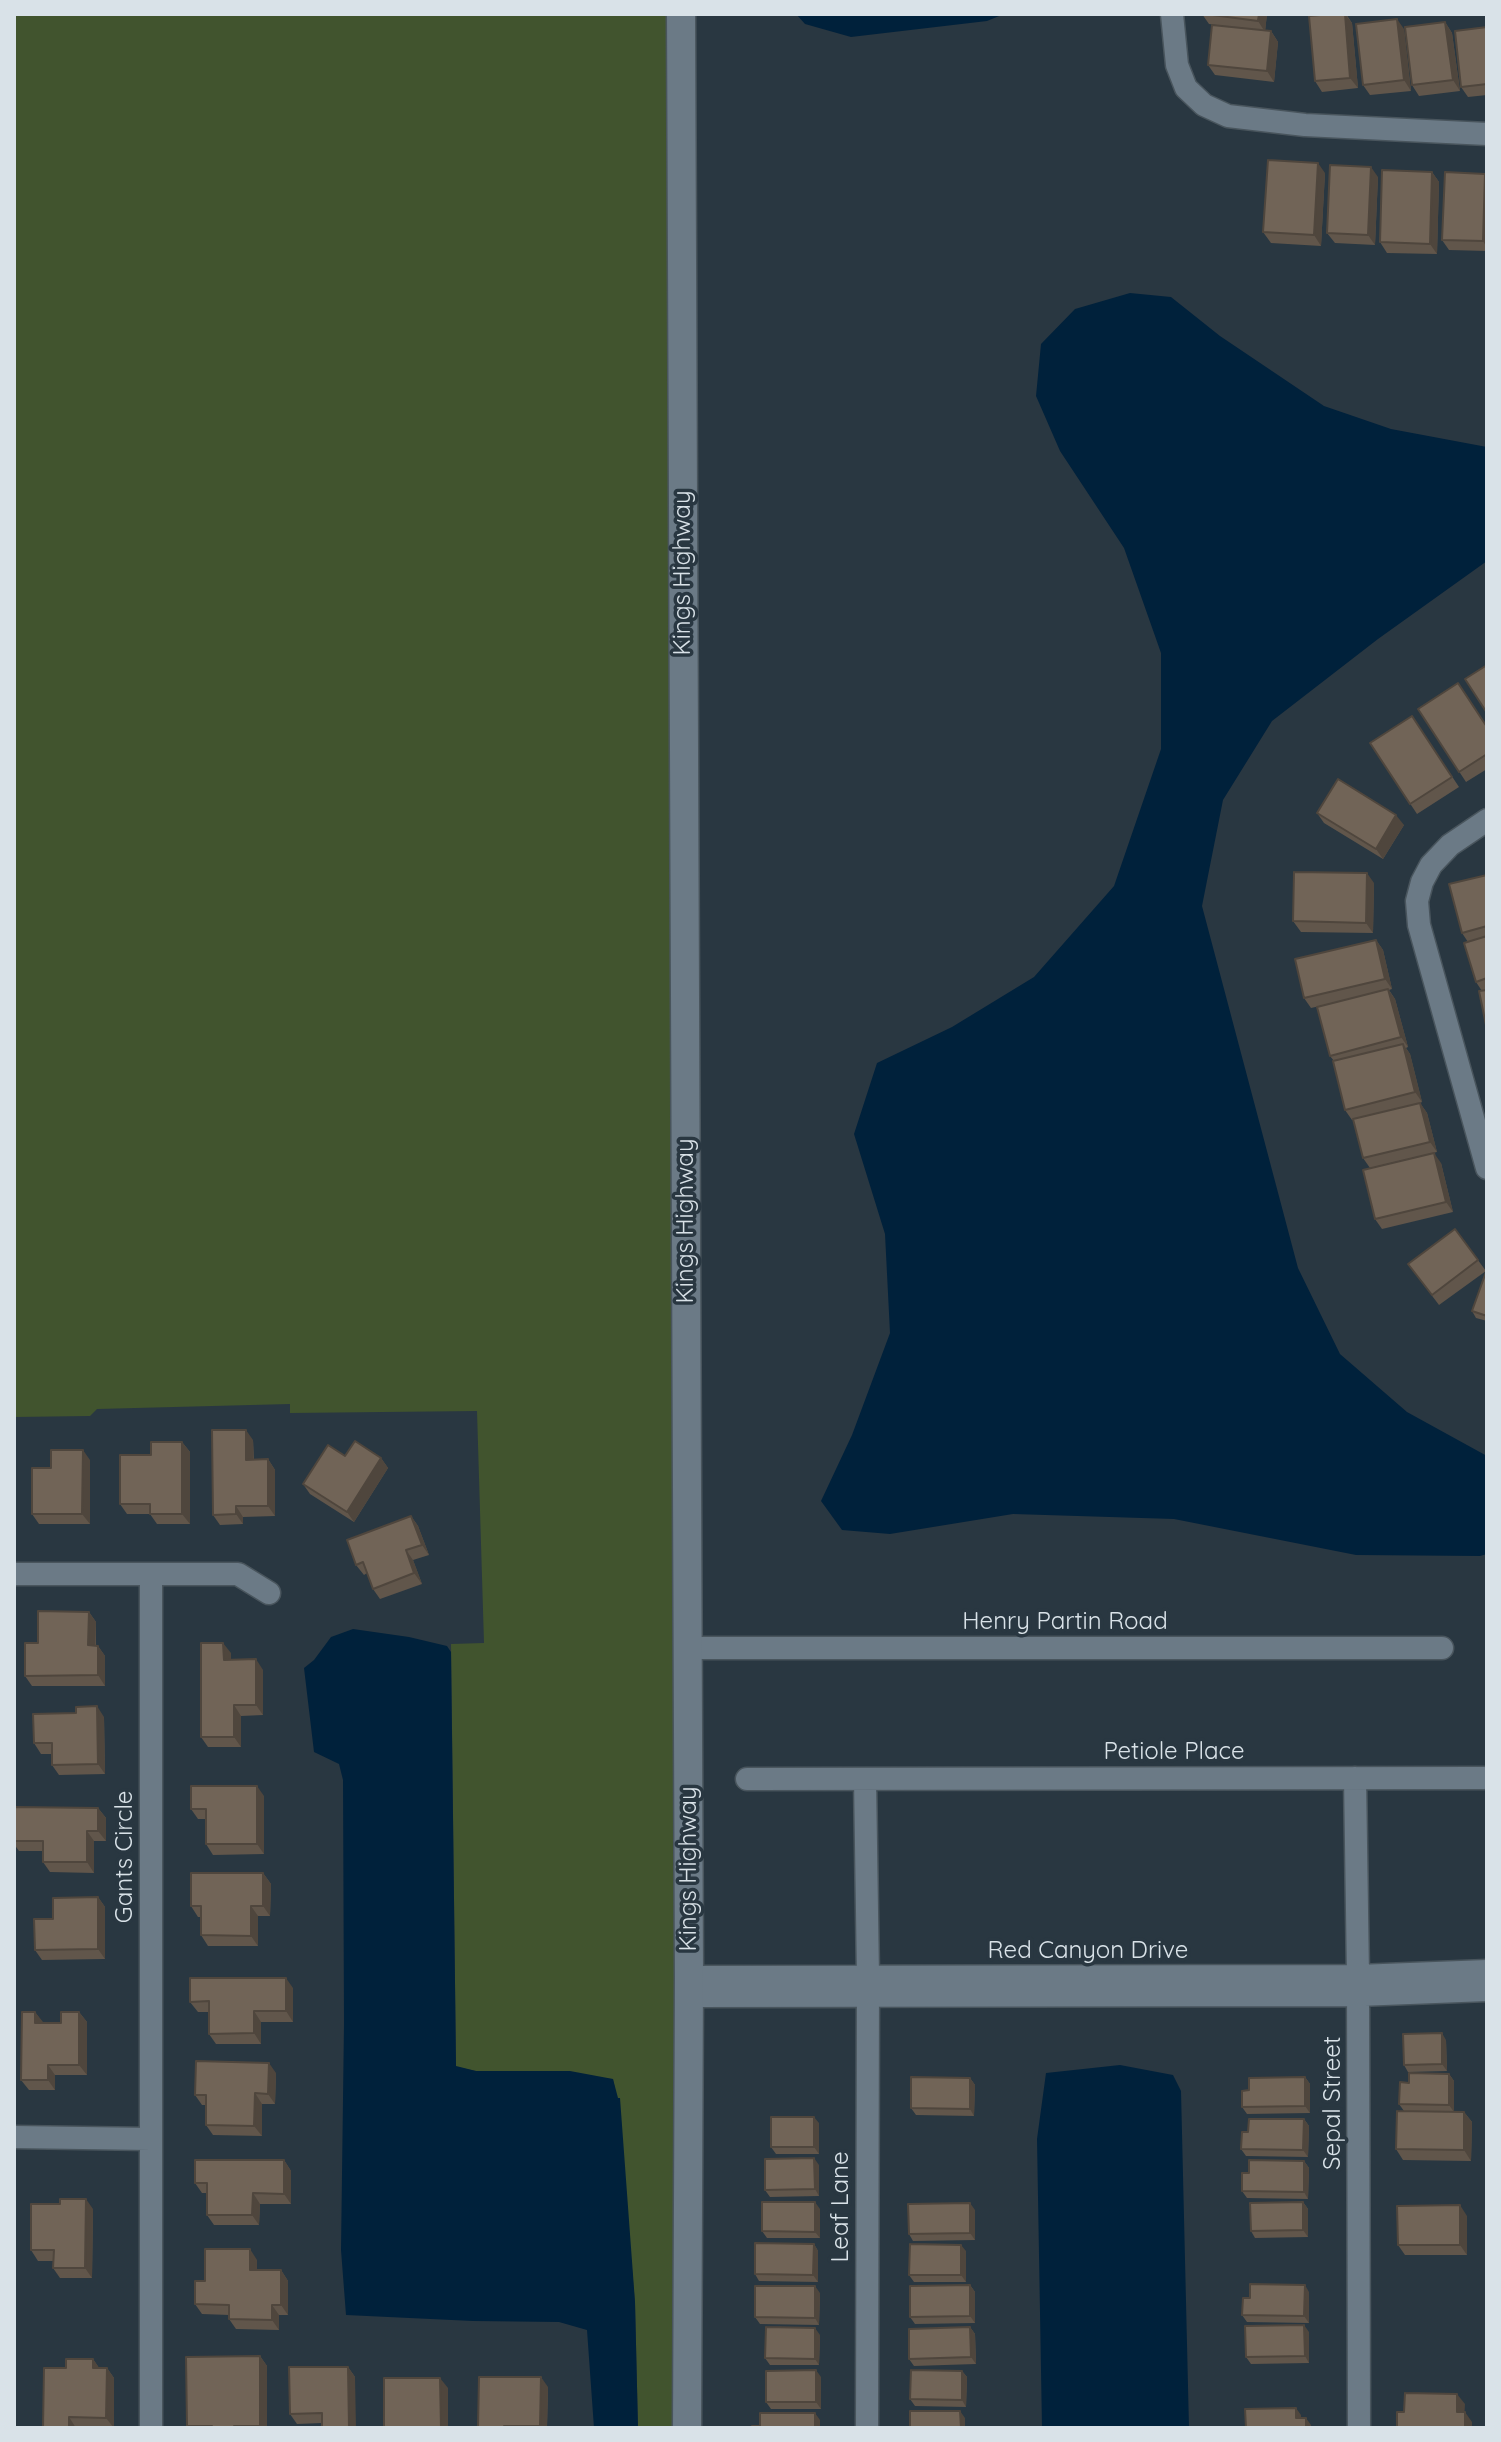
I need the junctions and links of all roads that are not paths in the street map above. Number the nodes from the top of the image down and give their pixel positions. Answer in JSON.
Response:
{"nodes":[{"id":1,"x":681,"y":14,"type":"edge"},
{"id":2,"x":1172,"y":14,"type":"edge"},
{"id":3,"x":1487,"y":134,"type":"edge"},
{"id":4,"x":1487,"y":820,"type":"edge"},
{"id":5,"x":1487,"y":1168,"type":"edge"},
{"id":6,"x":14,"y":1574,"type":"edge"},
{"id":7,"x":151,"y":1574,"type":"junction"},
{"id":8,"x":269,"y":1593,"type":"dead end"},
{"id":9,"x":687,"y":1648,"type":"junction"},
{"id":10,"x":1442,"y":1648,"type":"dead end"},
{"id":11,"x":1355,"y":1778,"type":"junction"},
{"id":12,"x":1484,"y":1778,"type":"dead end"},
{"id":13,"x":747,"y":1779,"type":"dead end"},
{"id":14,"x":865,"y":1779,"type":"junction"},
{"id":15,"x":1487,"y":1971,"type":"edge"},
{"id":16,"x":1358,"y":1985,"type":"junction"},
{"id":17,"x":689,"y":1986,"type":"junction"},
{"id":18,"x":868,"y":1986,"type":"junction"},
{"id":19,"x":1487,"y":1990,"type":"edge"},
{"id":20,"x":14,"y":2137,"type":"edge"},
{"id":21,"x":151,"y":2139,"type":"junction"},
{"id":22,"x":151,"y":2428,"type":"edge"},
{"id":23,"x":687,"y":2428,"type":"edge"},
{"id":24,"x":867,"y":2428,"type":"edge"},
{"id":25,"x":1359,"y":2428,"type":"edge"}],
"edges":[{"from":1,"to":9,"type":"street","name":"Kings Highway"},
{"from":2,"to":3,"type":"street"},
{"from":4,"to":5,"type":"street"},
{"from":6,"to":7,"type":"street"},
{"from":7,"to":8,"type":"street"},
{"from":7,"to":21,"type":"street","name":"Gants Circle"},
{"from":9,"to":10,"type":"street","name":"Henry Partin Road"},
{"from":9,"to":17,"type":"street","name":"Kings Highway"},
{"from":11,"to":12,"type":"street","name":"Petiole Place"},
{"from":11,"to":14,"type":"street","name":"Petiole Place"},
{"from":11,"to":16,"type":"street","name":"Sepal Street"},
{"from":13,"to":14,"type":"street","name":"Petiole Place"},
{"from":14,"to":18,"type":"street"},
{"from":15,"to":16,"type":"street","name":"Red Canyon Drive"},
{"from":16,"to":18,"type":"street","name":"Red Canyon Drive"},
{"from":16,"to":19,"type":"street","name":"Red Canyon Drive"},
{"from":16,"to":25,"type":"street","name":"Sepal Street"},
{"from":17,"to":18,"type":"street","name":"Red Canyon Drive"},
{"from":17,"to":23,"type":"street","name":"Kings Highway"},
{"from":18,"to":24,"type":"street","name":"Leaf Lane"},
{"from":20,"to":21,"type":"street"},
{"from":21,"to":22,"type":"street","name":"Gants Circle"}]}
